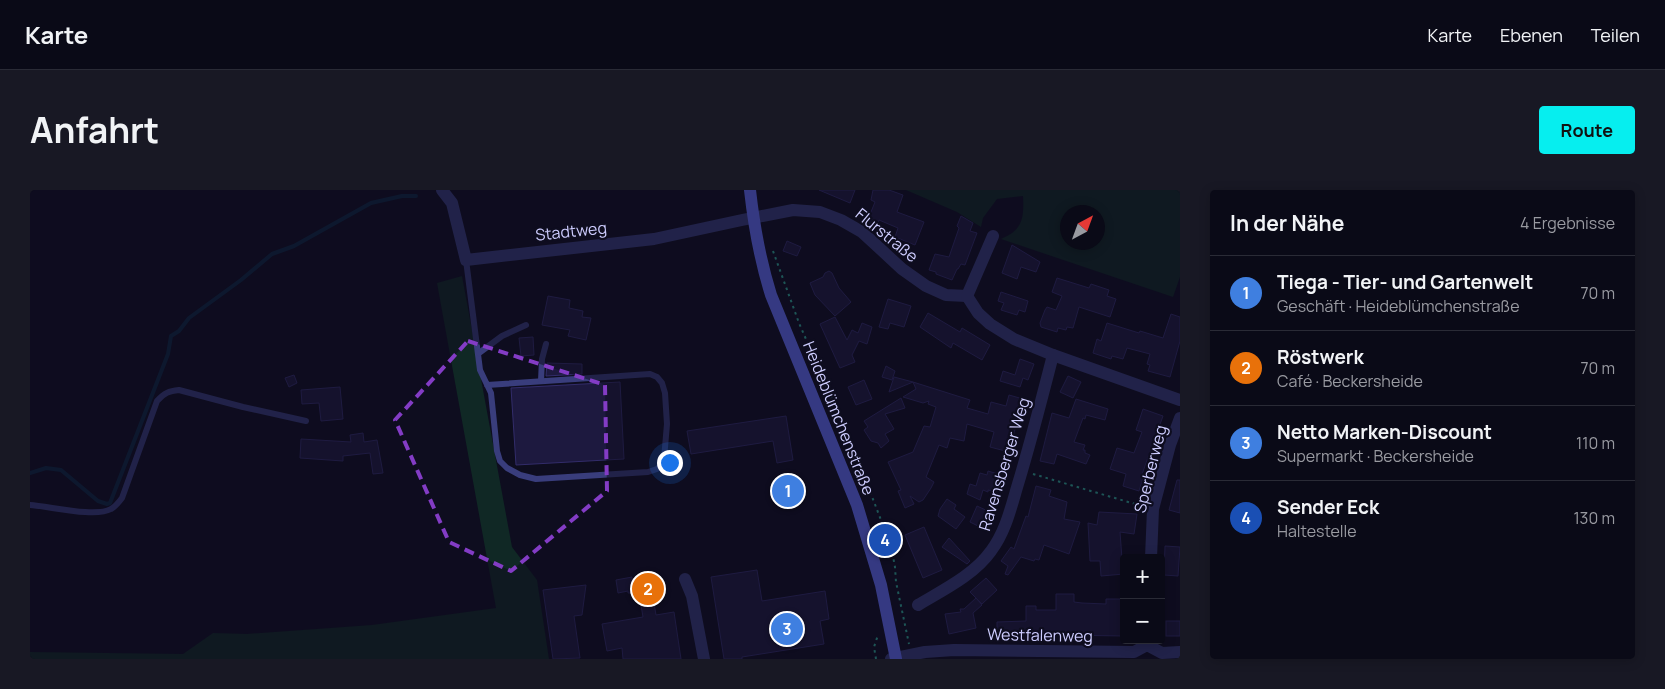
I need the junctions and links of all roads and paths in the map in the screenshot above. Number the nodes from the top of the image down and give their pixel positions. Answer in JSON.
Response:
{"nodes":[{"id":1,"x":442,"y":190,"type":"edge"},
{"id":2,"x":750,"y":190,"type":"edge"},
{"id":3,"x":753,"y":218,"type":"junction"},
{"id":4,"x":993,"y":236,"type":"dead end"},
{"id":5,"x":772,"y":249,"type":"dead end"},
{"id":6,"x":466,"y":260,"type":"junction"},
{"id":7,"x":967,"y":296,"type":"junction"},
{"id":8,"x":526,"y":325,"type":"dead end"},
{"id":9,"x":546,"y":344,"type":"dead end"},
{"id":10,"x":479,"y":353,"type":"junction"},
{"id":11,"x":1053,"y":355,"type":"junction"},
{"id":12,"x":541,"y":381,"type":"junction"},
{"id":13,"x":487,"y":385,"type":"junction"},
{"id":14,"x":1180,"y":400,"type":"edge"},
{"id":15,"x":1180,"y":418,"type":"edge"},
{"id":16,"x":306,"y":420,"type":"dead end"},
{"id":17,"x":1022,"y":471,"type":"junction"},
{"id":18,"x":30,"y":505,"type":"edge"},
{"id":19,"x":1153,"y":509,"type":"junction"},
{"id":20,"x":1151,"y":554,"type":"edge"},
{"id":21,"x":685,"y":579,"type":"dead end"},
{"id":22,"x":918,"y":605,"type":"dead end"},
{"id":23,"x":1144,"y":644,"type":"edge"},
{"id":24,"x":1150,"y":644,"type":"edge"},
{"id":25,"x":1180,"y":652,"type":"edge"},
{"id":26,"x":911,"y":655,"type":"junction"},
{"id":27,"x":704,"y":659,"type":"edge"},
{"id":28,"x":894,"y":659,"type":"edge"}],
"edges":[{"from":1,"to":6,"type":"street"},
{"from":2,"to":3,"type":"street","name":"Heideblümchenstraße"},
{"from":3,"to":6,"type":"street","name":"Stadtweg"},
{"from":3,"to":7,"type":"street","name":"Flurstraße"},
{"from":3,"to":28,"type":"street","name":"Heideblümchenstraße"},
{"from":4,"to":7,"type":"street"},
{"from":5,"to":26,"type":"path"},
{"from":6,"to":10,"type":"lane"},
{"from":7,"to":11,"type":"street"},
{"from":8,"to":10,"type":"lane"},
{"from":9,"to":12,"type":"lane"},
{"from":10,"to":13,"type":"lane"},
{"from":11,"to":14,"type":"street"},
{"from":11,"to":17,"type":"street","name":"Ravensberger Weg"},
{"from":12,"to":13,"type":"lane"},
{"from":12,"to":13,"type":"lane"},
{"from":15,"to":19,"type":"street","name":"Sperberweg"},
{"from":16,"to":18,"type":"lane"},
{"from":17,"to":19,"type":"path"},
{"from":17,"to":22,"type":"street","name":"Ravensberger Weg"},
{"from":19,"to":20,"type":"street","name":"Sperberweg"},
{"from":21,"to":27,"type":"street"},
{"from":23,"to":26,"type":"street","name":"Westfalenweg"},
{"from":24,"to":25,"type":"street","name":"Westfalenweg"},
{"from":26,"to":28,"type":"street","name":"Westfalenweg"}]}
